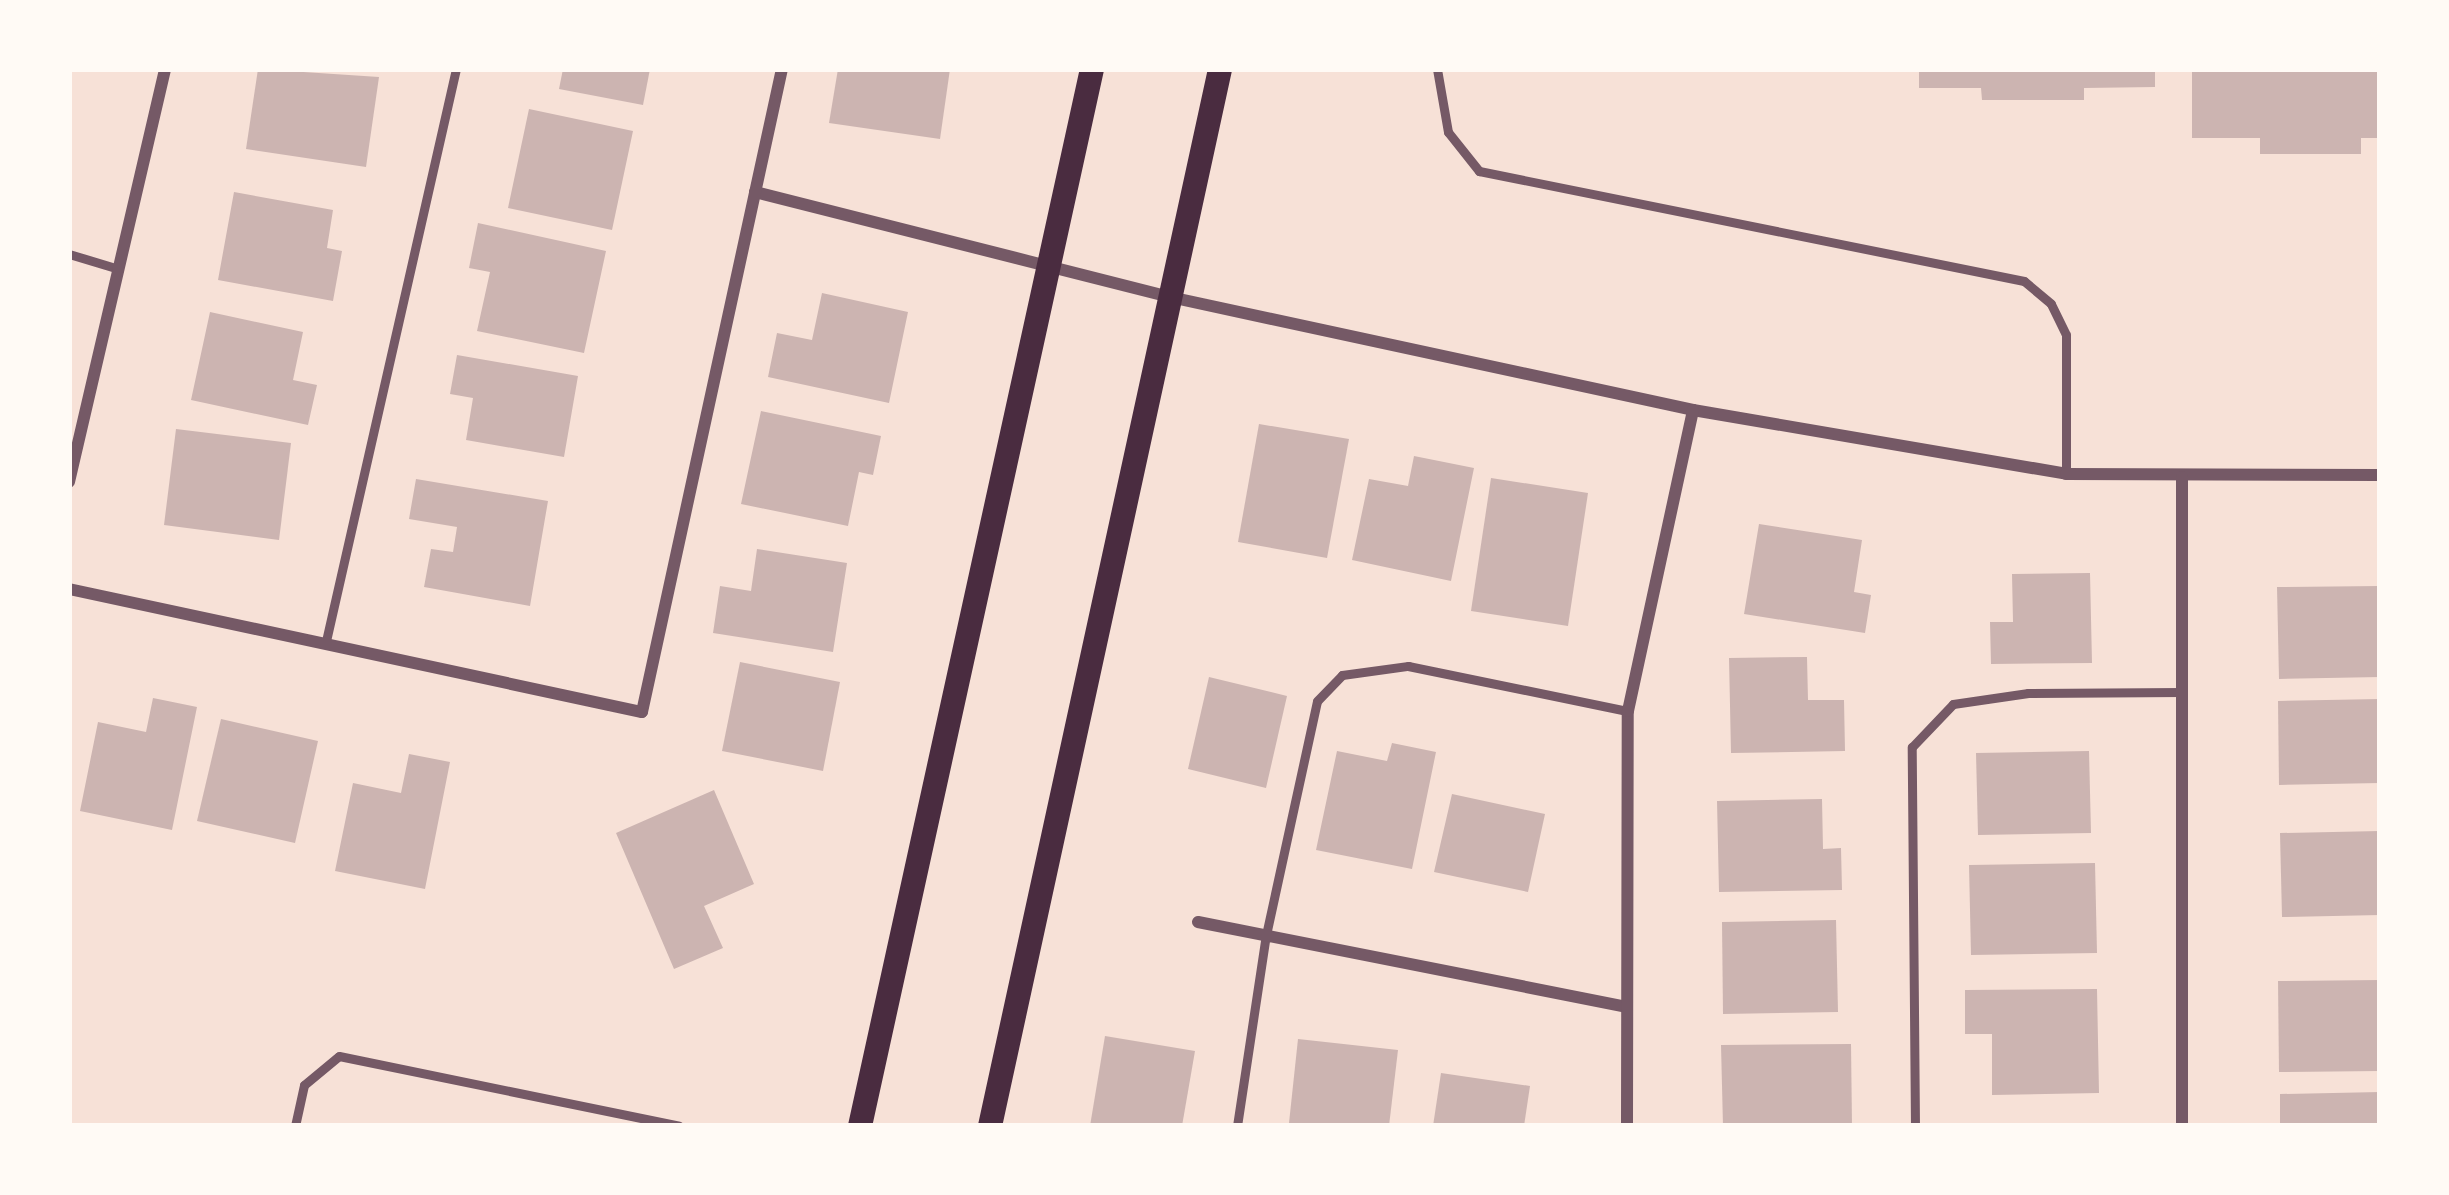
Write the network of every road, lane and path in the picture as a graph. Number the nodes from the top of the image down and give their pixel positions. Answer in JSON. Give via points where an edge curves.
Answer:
{"nodes":[{"id":1,"x":166,"y":69,"type":"edge"},
{"id":2,"x":456,"y":69,"type":"edge"},
{"id":3,"x":782,"y":69,"type":"edge"},
{"id":4,"x":1092,"y":69,"type":"edge"},
{"id":5,"x":1220,"y":69,"type":"edge"},
{"id":6,"x":1437,"y":69,"type":"edge"},
{"id":7,"x":755,"y":192,"type":"junction"},
{"id":8,"x":69,"y":254,"type":"edge"},
{"id":9,"x":1048,"y":266,"type":"junction"},
{"id":10,"x":119,"y":269,"type":"junction"},
{"id":11,"x":1170,"y":297,"type":"junction"},
{"id":12,"x":1693,"y":410,"type":"junction"},
{"id":13,"x":2066,"y":474,"type":"junction"},
{"id":14,"x":2380,"y":475,"type":"edge"},
{"id":15,"x":2182,"y":477,"type":"junction"},
{"id":16,"x":69,"y":482,"type":"edge"},
{"id":17,"x":69,"y":589,"type":"edge"},
{"id":18,"x":326,"y":641,"type":"junction"},
{"id":19,"x":2182,"y":692,"type":"junction"},
{"id":20,"x":1628,"y":711,"type":"junction"},
{"id":21,"x":1198,"y":922,"type":"dead end"},
{"id":22,"x":1266,"y":935,"type":"junction"},
{"id":23,"x":1624,"y":1006,"type":"junction"},
{"id":24,"x":295,"y":1126,"type":"edge"},
{"id":25,"x":679,"y":1126,"type":"edge"},
{"id":26,"x":860,"y":1126,"type":"edge"},
{"id":27,"x":990,"y":1126,"type":"edge"},
{"id":28,"x":1237,"y":1126,"type":"edge"},
{"id":29,"x":1627,"y":1126,"type":"edge"},
{"id":30,"x":1915,"y":1126,"type":"edge"},
{"id":31,"x":2182,"y":1126,"type":"edge"}],
"edges":[{"from":1,"to":10,"type":"street"},
{"from":2,"to":18,"type":"lane"},
{"from":3,"to":7,"type":"street"},
{"from":4,"to":9,"type":"main road"},
{"from":5,"to":11,"type":"main road"},
{"from":6,"to":13,"type":"lane","via":[[1448,132],[1479,171],[2024,281],[2051,304],[2066,335]]},
{"from":7,"to":9,"type":"street"},
{"from":7,"to":18,"type":"street","via":[[642,712]]},
{"from":8,"to":10,"type":"lane"},
{"from":9,"to":11,"type":"street"},
{"from":9,"to":26,"type":"main road"},
{"from":10,"to":16,"type":"street"},
{"from":11,"to":12,"type":"street"},
{"from":11,"to":27,"type":"main road"},
{"from":12,"to":13,"type":"street"},
{"from":12,"to":20,"type":"street"},
{"from":13,"to":15,"type":"street"},
{"from":14,"to":15,"type":"street"},
{"from":15,"to":19,"type":"street"},
{"from":17,"to":18,"type":"street"},
{"from":19,"to":30,"type":"lane","via":[[2028,693],[1953,704],[1912,747]]},
{"from":19,"to":31,"type":"street"},
{"from":20,"to":22,"type":"lane","via":[[1408,666],[1342,675],[1307,720]]},
{"from":20,"to":23,"type":"street"},
{"from":21,"to":22,"type":"street"},
{"from":22,"to":23,"type":"street"},
{"from":22,"to":28,"type":"lane"},
{"from":23,"to":29,"type":"street"},
{"from":24,"to":25,"type":"lane","via":[[304,1085],[339,1055]]}]}
